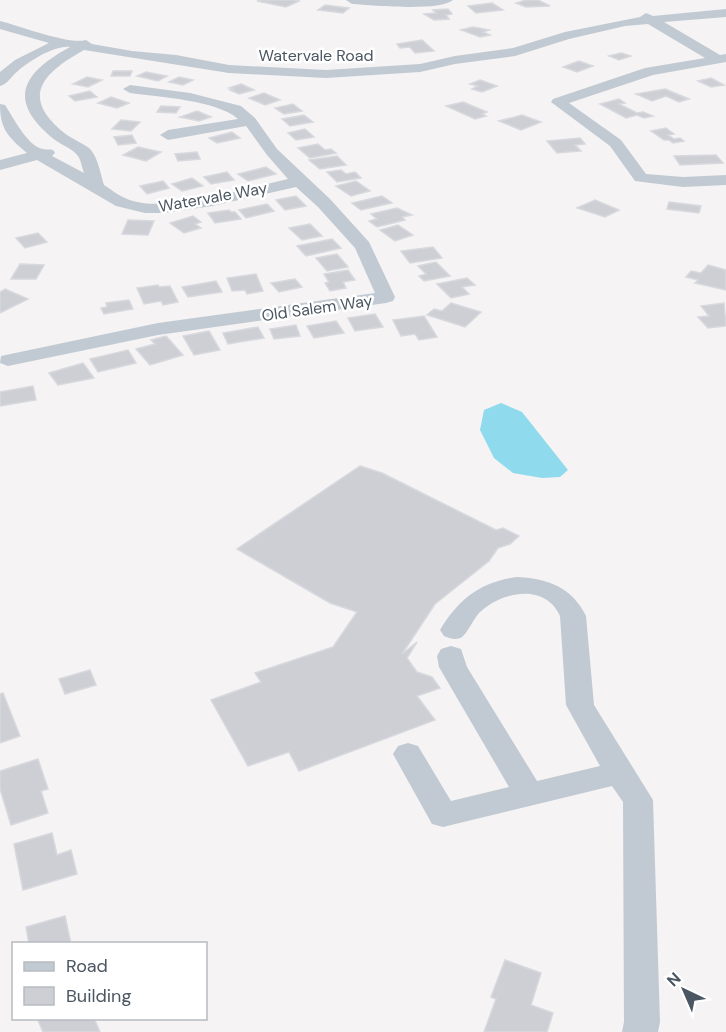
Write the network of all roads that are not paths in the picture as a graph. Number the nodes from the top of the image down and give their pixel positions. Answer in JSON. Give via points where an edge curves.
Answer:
{"nodes":[{"id":1,"x":352,"y":0,"type":"edge"},
{"id":2,"x":447,"y":0,"type":"edge"},
{"id":3,"x":726,"y":2,"type":"edge"},
{"id":4,"x":636,"y":11,"type":"junction"},
{"id":5,"x":726,"y":13,"type":"edge"},
{"id":6,"x":650,"y":20,"type":"junction"},
{"id":7,"x":0,"y":25,"type":"edge"},
{"id":8,"x":532,"y":33,"type":"dead end"},
{"id":9,"x":511,"y":38,"type":"dead end"},
{"id":10,"x":80,"y":39,"type":"junction"},
{"id":11,"x":61,"y":42,"type":"junction"},
{"id":12,"x":722,"y":58,"type":"edge"},
{"id":13,"x":176,"y":59,"type":"junction"},
{"id":14,"x":455,"y":60,"type":"junction"},
{"id":15,"x":229,"y":69,"type":"junction"},
{"id":16,"x":0,"y":82,"type":"edge"},
{"id":17,"x":130,"y":89,"type":"dead end"},
{"id":18,"x":190,"y":97,"type":"junction"},
{"id":19,"x":0,"y":108,"type":"edge"},
{"id":20,"x":250,"y":121,"type":"junction"},
{"id":21,"x":168,"y":135,"type":"dead end"},
{"id":22,"x":67,"y":142,"type":"junction"},
{"id":23,"x":33,"y":151,"type":"junction"},
{"id":24,"x":0,"y":153,"type":"edge"},
{"id":25,"x":0,"y":165,"type":"edge"},
{"id":26,"x":726,"y":180,"type":"edge"},
{"id":27,"x":300,"y":181,"type":"junction"},
{"id":28,"x":96,"y":185,"type":"junction"},
{"id":29,"x":8,"y":360,"type":"dead end"},
{"id":30,"x":408,"y":754,"type":"dead end"},
{"id":31,"x":619,"y":773,"type":"junction"},
{"id":32,"x":529,"y":794,"type":"junction"},
{"id":33,"x":640,"y":1032,"type":"edge"}],
"edges":[{"from":1,"to":2,"type":"street"},
{"from":3,"to":4,"type":"street"},
{"from":4,"to":6,"type":"street"},
{"from":4,"to":8,"type":"street"},
{"from":5,"to":6,"type":"street","name":"Watervale Road"},
{"from":6,"to":12,"type":"street"},
{"from":6,"to":14,"type":"street","name":"Watervale Road","via":[[602,27],[515,52]]},
{"from":7,"to":10,"type":"street","name":"Watervale Road","via":[[34,26]]},
{"from":7,"to":11,"type":"street","name":"Watervale Road"},
{"from":9,"to":14,"type":"street","name":"Watervale Road"},
{"from":10,"to":11,"type":"street"},
{"from":10,"to":13,"type":"street","name":"Watervale Road","via":[[132,55]]},
{"from":10,"to":13,"type":"street","name":"Watervale Road","via":[[101,37]]},
{"from":10,"to":22,"type":"street","via":[[31,85],[32,106]]},
{"from":11,"to":16,"type":"street","via":[[16,65]]},
{"from":12,"to":26,"type":"street","via":[[650,71],[558,102],[608,135],[641,178],[683,182]]},
{"from":13,"to":15,"type":"street","name":"Watervale Road"},
{"from":14,"to":15,"type":"street","name":"Watervale Road","via":[[420,68],[326,74]]},
{"from":15,"to":18,"type":"street"},
{"from":17,"to":18,"type":"street","name":"Old Salem Way"},
{"from":18,"to":20,"type":"street","name":"Old Salem Way","via":[[236,109]]},
{"from":19,"to":23,"type":"street","name":"Watervale Way"},
{"from":20,"to":21,"type":"street"},
{"from":20,"to":27,"type":"street","name":"Old Salem Way"},
{"from":22,"to":23,"type":"street"},
{"from":22,"to":28,"type":"street","via":[[85,153]]},
{"from":23,"to":24,"type":"street"},
{"from":23,"to":25,"type":"street"},
{"from":23,"to":28,"type":"street","name":"Watervale Way"},
{"from":27,"to":28,"type":"street","name":"Watervale Way","via":[[181,206],[152,208],[130,205]]},
{"from":27,"to":29,"type":"street","name":"Old Salem Way","via":[[363,246],[386,297],[158,329]]},
{"from":30,"to":32,"type":"street","via":[[443,814]]},
{"from":31,"to":32,"type":"street"},
{"from":31,"to":32,"type":"street","via":[[580,705],[573,616],[567,603],[550,592],[511,584],[488,594],[462,613],[452,643],[453,667]]},
{"from":31,"to":33,"type":"street","via":[[638,801]]}]}
